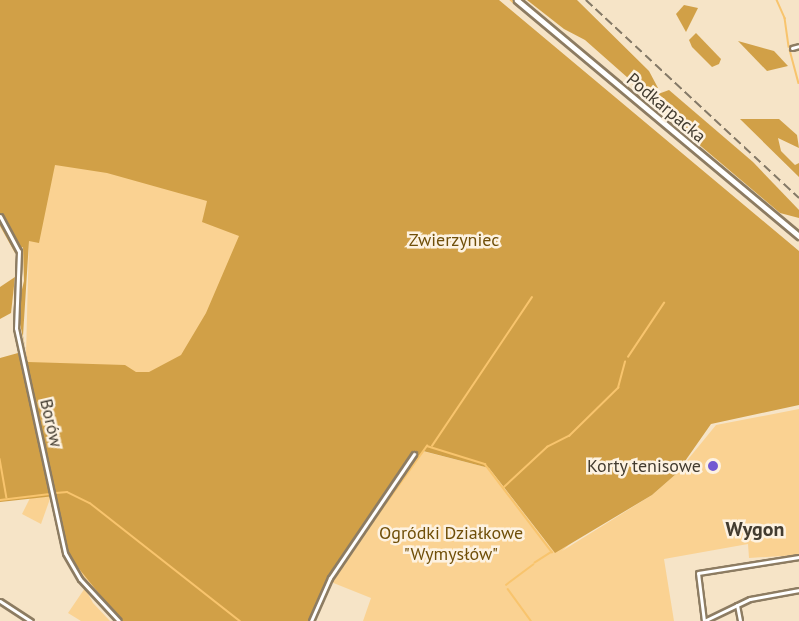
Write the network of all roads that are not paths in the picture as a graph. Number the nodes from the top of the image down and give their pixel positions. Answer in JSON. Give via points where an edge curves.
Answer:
{"nodes":[{"id":1,"x":517,"y":0,"type":"edge"},
{"id":2,"x":799,"y":46,"type":"edge"},
{"id":3,"x":792,"y":48,"type":"dead end"},
{"id":4,"x":0,"y":216,"type":"edge"},
{"id":5,"x":799,"y":236,"type":"edge"},
{"id":6,"x":414,"y":454,"type":"dead end"},
{"id":7,"x":799,"y":557,"type":"edge"},
{"id":8,"x":799,"y":590,"type":"edge"},
{"id":9,"x":0,"y":601,"type":"edge"},
{"id":10,"x":737,"y":605,"type":"junction"},
{"id":11,"x":31,"y":621,"type":"edge"},
{"id":12,"x":120,"y":621,"type":"edge"},
{"id":13,"x":311,"y":621,"type":"edge"},
{"id":14,"x":704,"y":621,"type":"edge"},
{"id":15,"x":740,"y":621,"type":"edge"}],
"edges":[{"from":1,"to":5,"type":"main road","name":"Podkarpacka"},
{"from":2,"to":3,"type":"street"},
{"from":4,"to":12,"type":"street","name":"Borów","via":[[19,251],[16,328],[65,553],[80,579]]},
{"from":6,"to":13,"type":"street","via":[[326,585]]},
{"from":7,"to":14,"type":"street","via":[[698,573]]},
{"from":8,"to":10,"type":"street","via":[[755,597]]},
{"from":9,"to":11,"type":"street"},
{"from":10,"to":14,"type":"street"},
{"from":10,"to":15,"type":"street"}]}
